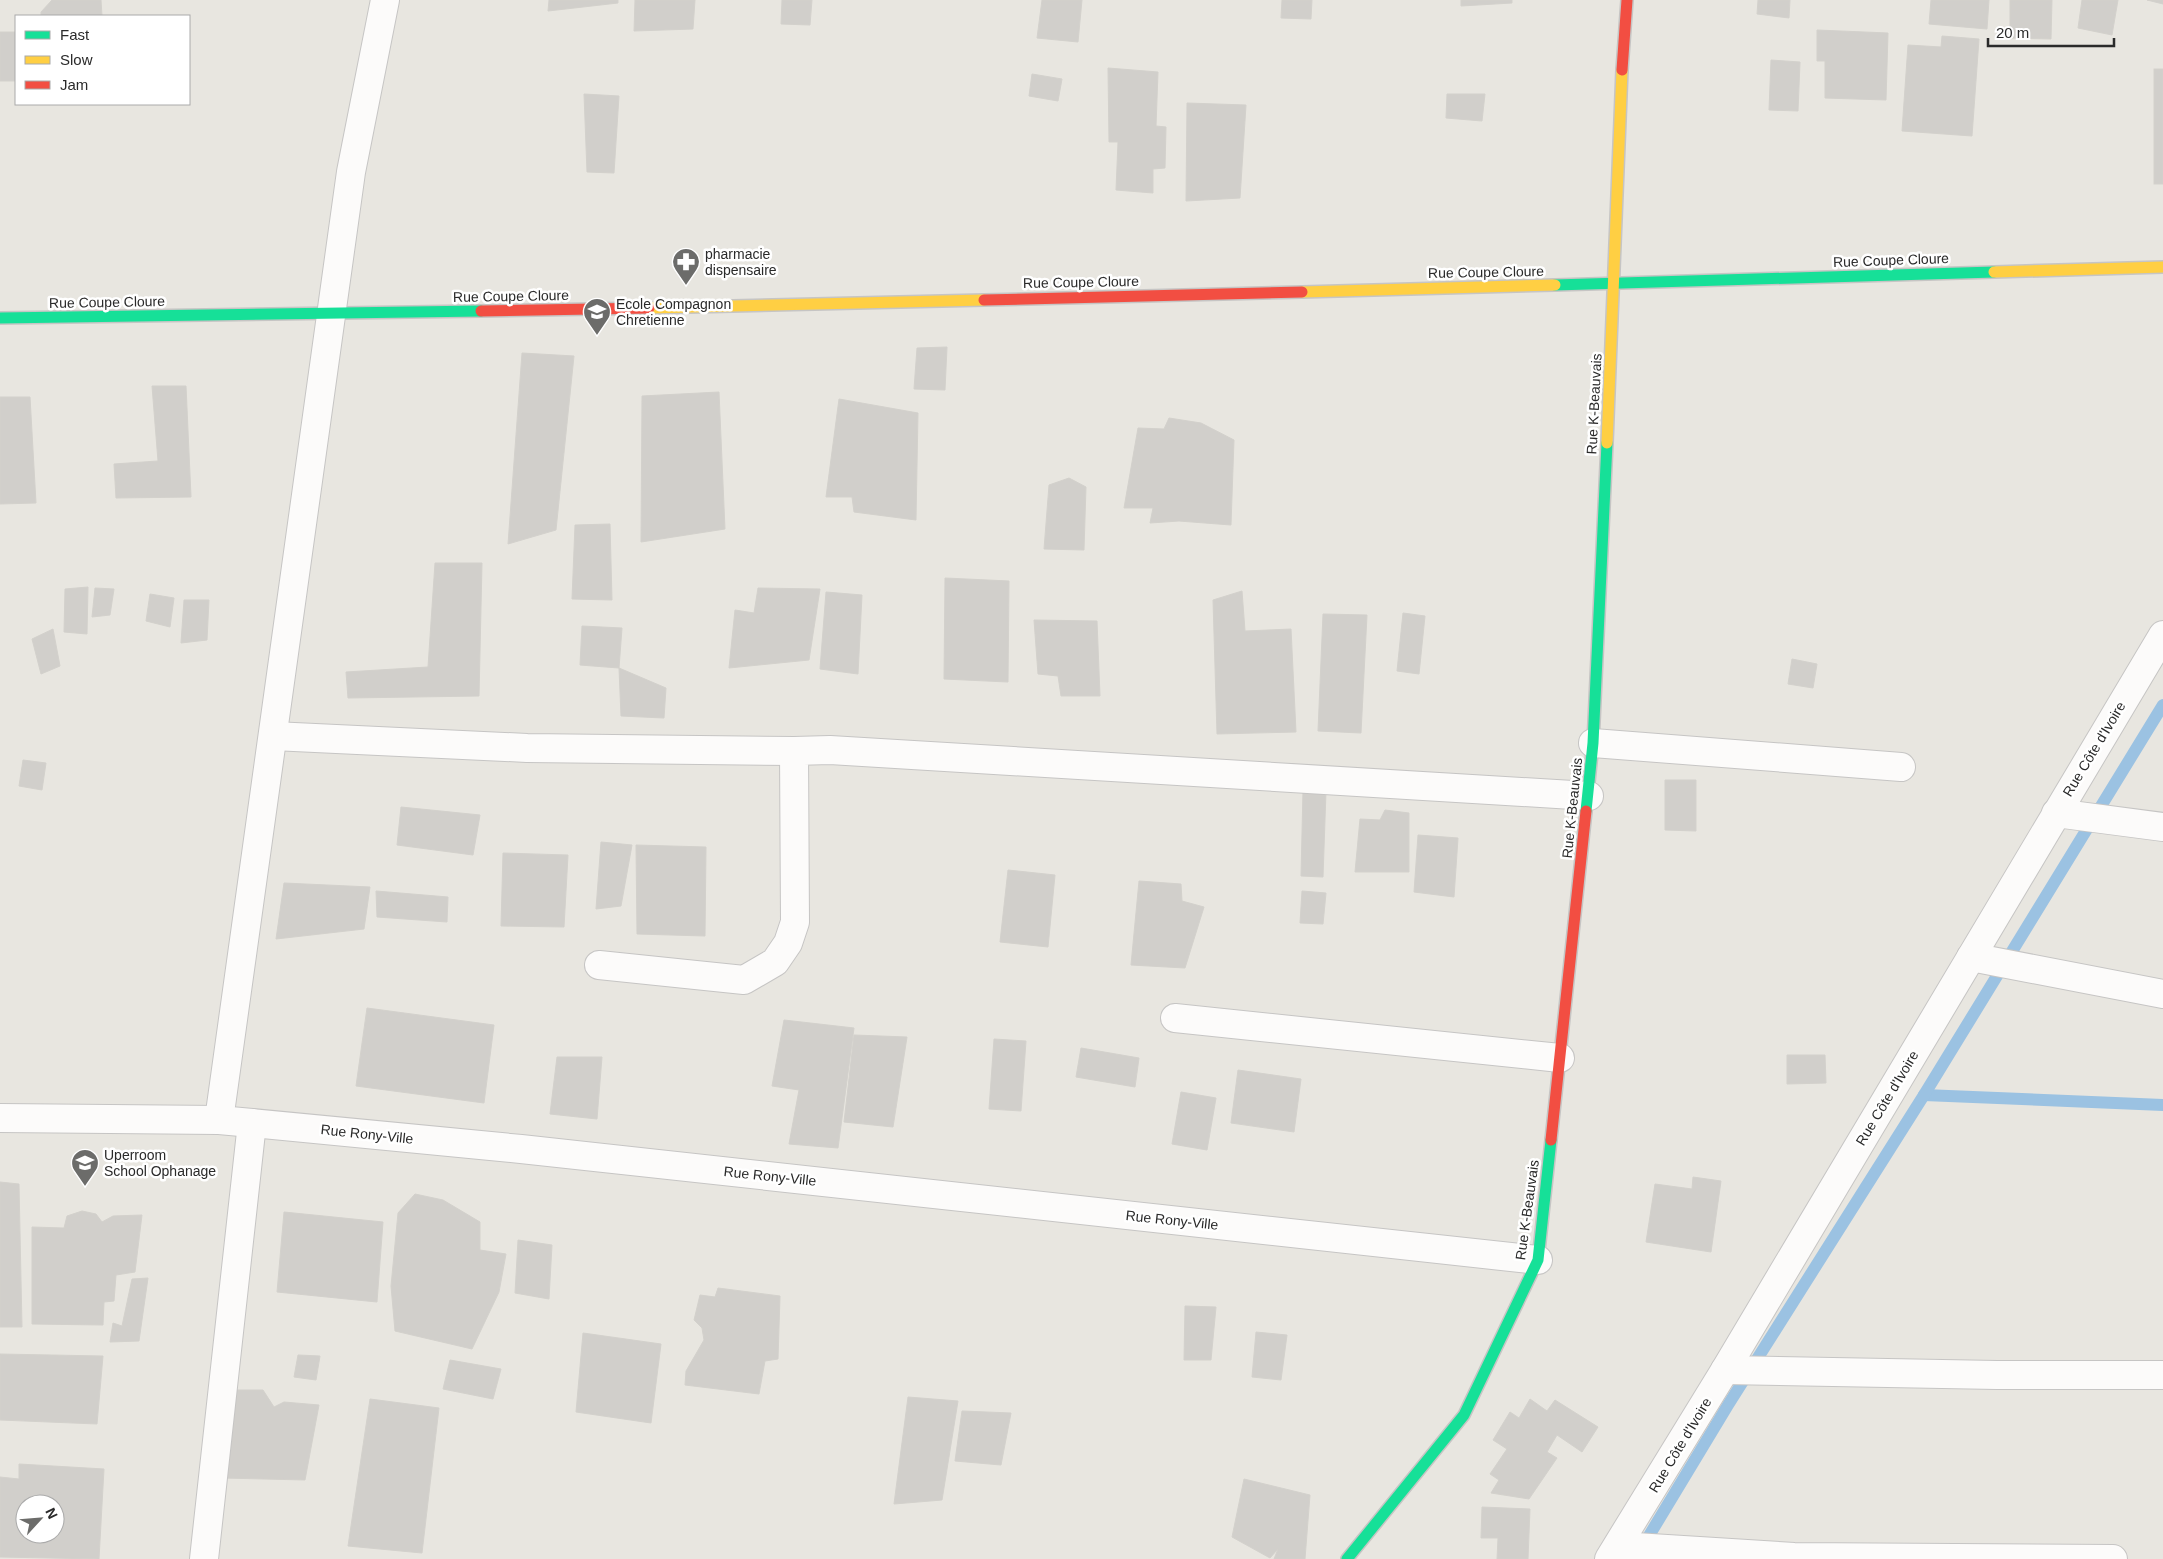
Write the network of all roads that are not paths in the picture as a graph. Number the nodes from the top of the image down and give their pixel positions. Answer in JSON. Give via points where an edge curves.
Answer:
{"nodes":[{"id":1,"x":385,"y":0,"type":"edge"},
{"id":2,"x":1627,"y":0,"type":"edge"},
{"id":3,"x":2163,"y":267,"type":"edge"},
{"id":4,"x":1615,"y":284,"type":"junction"},
{"id":5,"x":332,"y":315,"type":"junction"},
{"id":6,"x":0,"y":318,"type":"edge"},
{"id":7,"x":2163,"y":635,"type":"edge"},
{"id":8,"x":273,"y":736,"type":"junction"},
{"id":9,"x":1593,"y":743,"type":"junction"},
{"id":10,"x":794,"y":751,"type":"junction"},
{"id":11,"x":1901,"y":767,"type":"dead end"},
{"id":12,"x":1589,"y":796,"type":"junction"},
{"id":13,"x":2056,"y":813,"type":"junction"},
{"id":14,"x":2163,"y":827,"type":"edge"},
{"id":15,"x":1971,"y":957,"type":"junction"},
{"id":16,"x":599,"y":965,"type":"dead end"},
{"id":17,"x":2163,"y":994,"type":"edge"},
{"id":18,"x":1175,"y":1018,"type":"dead end"},
{"id":19,"x":1560,"y":1058,"type":"junction"},
{"id":20,"x":0,"y":1118,"type":"edge"},
{"id":21,"x":219,"y":1120,"type":"junction"},
{"id":22,"x":252,"y":1123,"type":"junction"},
{"id":23,"x":1538,"y":1260,"type":"junction"},
{"id":24,"x":1725,"y":1370,"type":"junction"},
{"id":25,"x":2163,"y":1375,"type":"edge"},
{"id":26,"x":1614,"y":1553,"type":"edge"},
{"id":27,"x":204,"y":1559,"type":"edge"},
{"id":28,"x":1347,"y":1559,"type":"edge"},
{"id":29,"x":2113,"y":1559,"type":"edge"}],
"edges":[{"from":1,"to":5,"type":"street","via":[[351,172]]},
{"from":2,"to":4,"type":"street","name":"Rue K-Beauvais"},
{"from":3,"to":4,"type":"street","name":"Rue Coupe Cloure"},
{"from":4,"to":5,"type":"street","name":"Rue Coupe Cloure"},
{"from":4,"to":9,"type":"street","name":"Rue K-Beauvais"},
{"from":5,"to":6,"type":"street","name":"Rue Coupe Cloure"},
{"from":5,"to":8,"type":"street"},
{"from":7,"to":13,"type":"street","name":"Rue Côte d'Ivoire"},
{"from":8,"to":10,"type":"street","via":[[527,748]]},
{"from":8,"to":21,"type":"street"},
{"from":9,"to":11,"type":"street"},
{"from":9,"to":12,"type":"street","name":"Rue K-Beauvais"},
{"from":10,"to":12,"type":"street","via":[[830,750]]},
{"from":10,"to":16,"type":"street","via":[[795,922],[788,943],[775,962],[744,980]]},
{"from":12,"to":19,"type":"street","name":"Rue K-Beauvais"},
{"from":13,"to":14,"type":"street"},
{"from":13,"to":15,"type":"street","name":"Rue Côte d'Ivoire"},
{"from":15,"to":17,"type":"street"},
{"from":15,"to":24,"type":"street","name":"Rue Côte d'Ivoire"},
{"from":18,"to":19,"type":"street"},
{"from":19,"to":23,"type":"street","name":"Rue K-Beauvais"},
{"from":20,"to":21,"type":"street","name":"Rue Rony-Ville"},
{"from":21,"to":22,"type":"street","name":"Rue Rony-Ville"},
{"from":22,"to":23,"type":"street","name":"Rue Rony-Ville","via":[[521,1149]]},
{"from":22,"to":27,"type":"street"},
{"from":23,"to":28,"type":"street","name":"Rue K-Beauvais","via":[[1464,1415]]},
{"from":24,"to":25,"type":"street","via":[[1998,1376]]},
{"from":24,"to":26,"type":"street","name":"Rue Côte d'Ivoire"},
{"from":26,"to":29,"type":"street"}]}
